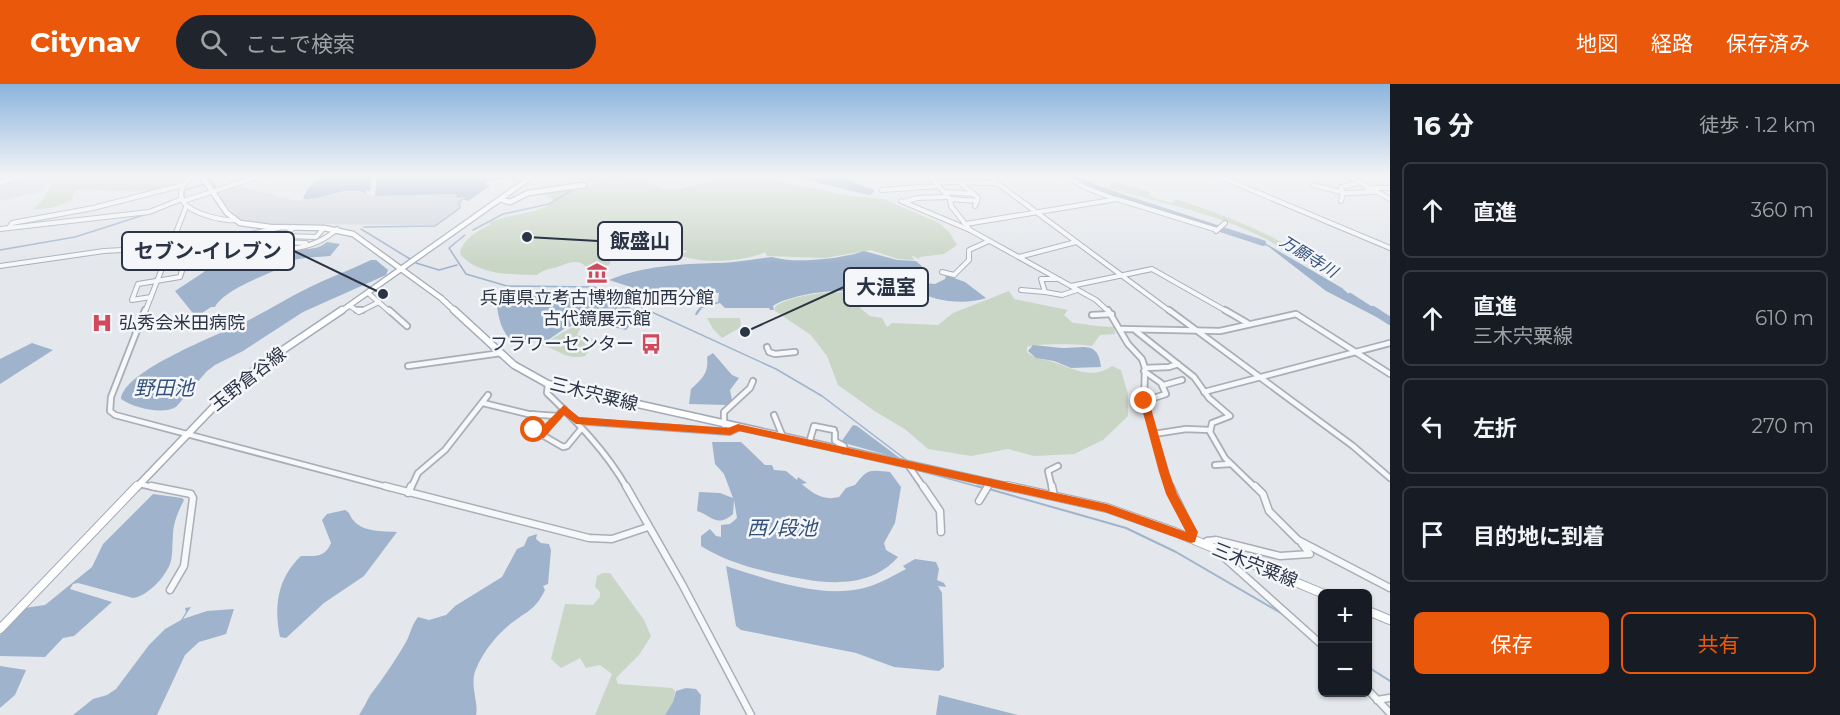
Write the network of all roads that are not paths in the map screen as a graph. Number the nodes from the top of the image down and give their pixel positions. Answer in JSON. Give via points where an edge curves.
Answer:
{"nodes":[{"id":1,"x":107,"y":204,"type":"edge"},
{"id":2,"x":170,"y":204,"type":"edge"},
{"id":3,"x":222,"y":204,"type":"edge"},
{"id":4,"x":494,"y":204,"type":"edge"},
{"id":5,"x":911,"y":204,"type":"edge"},
{"id":6,"x":951,"y":204,"type":"edge"},
{"id":7,"x":1026,"y":204,"type":"edge"},
{"id":8,"x":1090,"y":204,"type":"edge"},
{"id":9,"x":1132,"y":204,"type":"edge"},
{"id":10,"x":1285,"y":204,"type":"edge"},
{"id":11,"x":186,"y":207,"type":"joint"},
{"id":12,"x":1038,"y":213,"type":"junction"},
{"id":13,"x":236,"y":220,"type":"junction"},
{"id":14,"x":1226,"y":223,"type":"dead end"},
{"id":15,"x":966,"y":224,"type":"junction"},
{"id":16,"x":284,"y":226,"type":"junction"},
{"id":17,"x":294,"y":227,"type":"junction"},
{"id":18,"x":9,"y":228,"type":"junction"},
{"id":19,"x":324,"y":228,"type":"junction"},
{"id":20,"x":0,"y":229,"type":"edge"},
{"id":21,"x":337,"y":229,"type":"junction"},
{"id":22,"x":970,"y":230,"type":"junction"},
{"id":23,"x":278,"y":234,"type":"dead end"},
{"id":24,"x":285,"y":235,"type":"junction"},
{"id":25,"x":989,"y":241,"type":"junction"},
{"id":26,"x":279,"y":242,"type":"junction"},
{"id":27,"x":1076,"y":242,"type":"junction"},
{"id":28,"x":312,"y":244,"type":"junction"},
{"id":29,"x":190,"y":246,"type":"junction"},
{"id":30,"x":170,"y":248,"type":"junction"},
{"id":31,"x":1390,"y":248,"type":"edge"},
{"id":32,"x":271,"y":249,"type":"junction"},
{"id":33,"x":244,"y":255,"type":"junction"},
{"id":34,"x":254,"y":256,"type":"junction"},
{"id":35,"x":263,"y":256,"type":"junction"},
{"id":36,"x":1019,"y":257,"type":"junction"},
{"id":37,"x":239,"y":261,"type":"dead end"},
{"id":38,"x":248,"y":262,"type":"dead end"},
{"id":39,"x":258,"y":262,"type":"dead end"},
{"id":40,"x":0,"y":266,"type":"edge"},
{"id":41,"x":402,"y":270,"type":"junction"},
{"id":42,"x":942,"y":272,"type":"dead end"},
{"id":43,"x":1122,"y":275,"type":"junction"},
{"id":44,"x":1059,"y":279,"type":"junction"},
{"id":45,"x":157,"y":281,"type":"junction"},
{"id":46,"x":1071,"y":286,"type":"junction"},
{"id":47,"x":1021,"y":290,"type":"dead end"},
{"id":48,"x":1078,"y":290,"type":"junction"},
{"id":49,"x":1045,"y":292,"type":"junction"},
{"id":50,"x":368,"y":293,"type":"junction"},
{"id":51,"x":151,"y":297,"type":"junction"},
{"id":52,"x":379,"y":302,"type":"junction"},
{"id":53,"x":350,"y":306,"type":"junction"},
{"id":54,"x":1112,"y":314,"type":"junction"},
{"id":55,"x":1092,"y":315,"type":"dead end"},
{"id":56,"x":1249,"y":324,"type":"junction"},
{"id":57,"x":407,"y":326,"type":"dead end"},
{"id":58,"x":1121,"y":329,"type":"junction"},
{"id":59,"x":1136,"y":331,"type":"junction"},
{"id":60,"x":1196,"y":331,"type":"junction"},
{"id":61,"x":1390,"y":343,"type":"edge"},
{"id":62,"x":767,"y":347,"type":"dead end"},
{"id":63,"x":795,"y":352,"type":"dead end"},
{"id":64,"x":1356,"y":352,"type":"junction"},
{"id":65,"x":501,"y":353,"type":"junction"},
{"id":66,"x":1178,"y":364,"type":"junction"},
{"id":67,"x":408,"y":366,"type":"dead end"},
{"id":68,"x":1145,"y":369,"type":"junction"},
{"id":69,"x":1390,"y":374,"type":"edge"},
{"id":70,"x":1259,"y":376,"type":"junction"},
{"id":71,"x":1182,"y":380,"type":"dead end"},
{"id":72,"x":753,"y":381,"type":"dead end"},
{"id":73,"x":548,"y":384,"type":"junction"},
{"id":74,"x":1164,"y":385,"type":"junction"},
{"id":75,"x":1204,"y":392,"type":"junction"},
{"id":76,"x":488,"y":395,"type":"dead end"},
{"id":77,"x":1144,"y":401,"type":"junction"},
{"id":78,"x":483,"y":403,"type":"junction"},
{"id":79,"x":564,"y":409,"type":"junction"},
{"id":80,"x":533,"y":414,"type":"junction"},
{"id":81,"x":774,"y":415,"type":"dead end"},
{"id":82,"x":558,"y":416,"type":"junction"},
{"id":83,"x":576,"y":421,"type":"junction"},
{"id":84,"x":724,"y":425,"type":"junction"},
{"id":85,"x":738,"y":428,"type":"junction"},
{"id":86,"x":581,"y":429,"type":"junction"},
{"id":87,"x":1210,"y":430,"type":"junction"},
{"id":88,"x":184,"y":434,"type":"junction"},
{"id":89,"x":1154,"y":434,"type":"junction"},
{"id":90,"x":541,"y":435,"type":"junction"},
{"id":91,"x":783,"y":438,"type":"junction"},
{"id":92,"x":809,"y":443,"type":"junction"},
{"id":93,"x":844,"y":451,"type":"junction"},
{"id":94,"x":1230,"y":464,"type":"junction"},
{"id":95,"x":909,"y":465,"type":"junction"},
{"id":96,"x":1215,"y":465,"type":"dead end"},
{"id":97,"x":1058,"y":466,"type":"dead end"},
{"id":98,"x":1390,"y":478,"type":"edge"},
{"id":99,"x":990,"y":482,"type":"junction"},
{"id":100,"x":137,"y":484,"type":"junction"},
{"id":101,"x":408,"y":493,"type":"junction"},
{"id":102,"x":1054,"y":496,"type":"junction"},
{"id":103,"x":979,"y":501,"type":"dead end"},
{"id":104,"x":648,"y":527,"type":"junction"},
{"id":105,"x":941,"y":532,"type":"dead end"},
{"id":106,"x":1191,"y":538,"type":"junction"},
{"id":107,"x":1301,"y":542,"type":"junction"},
{"id":108,"x":1204,"y":544,"type":"junction"},
{"id":109,"x":1218,"y":550,"type":"junction"},
{"id":110,"x":1390,"y":588,"type":"edge"},
{"id":111,"x":170,"y":590,"type":"dead end"},
{"id":112,"x":1318,"y":592,"type":"edge"},
{"id":113,"x":1372,"y":613,"type":"edge"},
{"id":114,"x":1390,"y":620,"type":"edge"},
{"id":115,"x":0,"y":629,"type":"edge"},
{"id":116,"x":1321,"y":643,"type":"edge"},
{"id":117,"x":1372,"y":694,"type":"edge"},
{"id":118,"x":1389,"y":696,"type":"edge"},
{"id":119,"x":1377,"y":700,"type":"junction"},
{"id":120,"x":1390,"y":713,"type":"edge"},
{"id":121,"x":751,"y":715,"type":"edge"}],
"edges":[{"from":1,"to":18,"type":"street","via":[[12,223]]},
{"from":2,"to":18,"type":"street","via":[[149,212]]},
{"from":3,"to":13,"type":"main road"},
{"from":4,"to":41,"type":"main road","name":"玉野倉谷線"},
{"from":5,"to":22,"type":"street"},
{"from":6,"to":15,"type":"street"},
{"from":7,"to":12,"type":"street"},
{"from":8,"to":12,"type":"street"},
{"from":9,"to":14,"type":"street","via":[[1217,230]]},
{"from":10,"to":31,"type":"street"},
{"from":11,"to":13,"type":"street","via":[[220,220]]},
{"from":11,"to":30,"type":"street"},
{"from":12,"to":15,"type":"street"},
{"from":12,"to":27,"type":"street"},
{"from":13,"to":16,"type":"main road","name":"三木宍粟線"},
{"from":15,"to":22,"type":"street"},
{"from":16,"to":17,"type":"main road","name":"三木宍粟線"},
{"from":16,"to":29,"type":"street"},
{"from":17,"to":19,"type":"main road","name":"三木宍粟線"},
{"from":17,"to":24,"type":"street"},
{"from":18,"to":20,"type":"street"},
{"from":19,"to":21,"type":"main road","name":"三木宍粟線"},
{"from":19,"to":24,"type":"street","via":[[316,237]]},
{"from":21,"to":28,"type":"street"},
{"from":21,"to":41,"type":"main road","name":"三木宍粟線","via":[[352,234]]},
{"from":22,"to":25,"type":"street"},
{"from":23,"to":24,"type":"street"},
{"from":24,"to":26,"type":"street"},
{"from":25,"to":36,"type":"street"},
{"from":25,"to":42,"type":"street","via":[[969,250],[969,260],[954,275]]},
{"from":26,"to":28,"type":"street"},
{"from":26,"to":32,"type":"street"},
{"from":27,"to":36,"type":"street"},
{"from":27,"to":43,"type":"street"},
{"from":28,"to":32,"type":"street","via":[[288,250]]},
{"from":29,"to":30,"type":"street"},
{"from":29,"to":45,"type":"street","via":[[180,278]]},
{"from":30,"to":40,"type":"street","via":[[104,251]]},
{"from":30,"to":45,"type":"street"},
{"from":32,"to":33,"type":"street","via":[[240,248],[234,254]]},
{"from":32,"to":35,"type":"street"},
{"from":33,"to":34,"type":"street"},
{"from":33,"to":37,"type":"street"},
{"from":34,"to":35,"type":"street"},
{"from":34,"to":38,"type":"street"},
{"from":35,"to":39,"type":"street"},
{"from":36,"to":44,"type":"street"},
{"from":41,"to":50,"type":"main road","name":"玉野倉谷線"},
{"from":41,"to":65,"type":"main road","name":"三木宍粟線","via":[[441,298]]},
{"from":43,"to":46,"type":"street"},
{"from":43,"to":56,"type":"street","via":[[1152,269]]},
{"from":43,"to":60,"type":"street"},
{"from":44,"to":46,"type":"street"},
{"from":44,"to":49,"type":"street","via":[[1041,279]]},
{"from":45,"to":51,"type":"street"},
{"from":45,"to":51,"type":"street","via":[[138,284],[132,300]]},
{"from":46,"to":48,"type":"street"},
{"from":47,"to":49,"type":"street"},
{"from":48,"to":49,"type":"street","via":[[1062,295]]},
{"from":48,"to":54,"type":"street"},
{"from":50,"to":52,"type":"street"},
{"from":50,"to":53,"type":"main road","name":"玉野倉谷線"},
{"from":51,"to":88,"type":"street","via":[[111,398],[110,411]]},
{"from":52,"to":53,"type":"street","via":[[359,312]]},
{"from":52,"to":57,"type":"street"},
{"from":53,"to":88,"type":"main road","name":"玉野倉谷線","via":[[242,380]]},
{"from":54,"to":55,"type":"street"},
{"from":54,"to":58,"type":"street"},
{"from":56,"to":60,"type":"street","via":[[1220,331]]},
{"from":56,"to":64,"type":"street","via":[[1296,314]]},
{"from":58,"to":59,"type":"street"},
{"from":58,"to":68,"type":"street"},
{"from":59,"to":60,"type":"street"},
{"from":59,"to":66,"type":"street"},
{"from":60,"to":70,"type":"street"},
{"from":61,"to":64,"type":"street"},
{"from":62,"to":63,"type":"street","via":[[775,354]]},
{"from":64,"to":69,"type":"street"},
{"from":64,"to":70,"type":"street"},
{"from":65,"to":67,"type":"street"},
{"from":65,"to":73,"type":"main road","name":"三木宍粟線"},
{"from":66,"to":68,"type":"street"},
{"from":66,"to":75,"type":"street"},
{"from":68,"to":74,"type":"street"},
{"from":68,"to":77,"type":"street"},
{"from":70,"to":75,"type":"street"},
{"from":70,"to":98,"type":"street"},
{"from":71,"to":74,"type":"street"},
{"from":72,"to":84,"type":"street","via":[[724,412]]},
{"from":73,"to":79,"type":"street","via":[[547,393]]},
{"from":73,"to":84,"type":"main road","name":"三木宍粟線"},
{"from":74,"to":77,"type":"street","via":[[1166,394]]},
{"from":75,"to":87,"type":"street","via":[[1230,416],[1212,423]]},
{"from":76,"to":78,"type":"street"},
{"from":77,"to":89,"type":"street"},
{"from":78,"to":80,"type":"street"},
{"from":78,"to":101,"type":"street","via":[[445,450],[418,473]]},
{"from":79,"to":82,"type":"street"},
{"from":79,"to":83,"type":"street"},
{"from":80,"to":82,"type":"street"},
{"from":80,"to":90,"type":"street","via":[[534,430]]},
{"from":81,"to":91,"type":"street"},
{"from":82,"to":90,"type":"street"},
{"from":83,"to":85,"type":"street","via":[[730,432]]},
{"from":83,"to":86,"type":"street"},
{"from":84,"to":85,"type":"main road","name":"三木宍粟線"},
{"from":85,"to":91,"type":"main road","name":"三木宍粟線"},
{"from":86,"to":90,"type":"street","via":[[563,447]]},
{"from":86,"to":104,"type":"street","via":[[613,464]]},
{"from":87,"to":89,"type":"street"},
{"from":87,"to":94,"type":"street"},
{"from":88,"to":100,"type":"main road","name":"玉野倉谷線"},
{"from":88,"to":101,"type":"street"},
{"from":89,"to":106,"type":"street","via":[[1164,472],[1192,532]]},
{"from":91,"to":92,"type":"main road","name":"三木宍粟線"},
{"from":92,"to":93,"type":"main road","name":"三木宍粟線"},
{"from":92,"to":93,"type":"street","via":[[814,426],[834,431]]},
{"from":93,"to":95,"type":"main road","name":"三木宍粟線"},
{"from":94,"to":96,"type":"street"},
{"from":94,"to":107,"type":"street","via":[[1263,494],[1269,511]]},
{"from":95,"to":99,"type":"main road","name":"三木宍粟線"},
{"from":95,"to":105,"type":"street","via":[[940,512]]},
{"from":97,"to":102,"type":"street","via":[[1047,471]]},
{"from":99,"to":102,"type":"main road","name":"三木宍粟線"},
{"from":99,"to":103,"type":"street"},
{"from":100,"to":111,"type":"street","via":[[183,491],[193,498],[184,566]]},
{"from":100,"to":115,"type":"main road","name":"玉野倉谷線"},
{"from":101,"to":104,"type":"street","via":[[596,539],[612,539]]},
{"from":102,"to":106,"type":"main road","name":"三木宍粟線","via":[[1130,515]]},
{"from":104,"to":121,"type":"street"},
{"from":106,"to":108,"type":"main road","name":"三木宍粟線"},
{"from":107,"to":108,"type":"street","via":[[1310,554],[1280,556],[1216,540]]},
{"from":107,"to":110,"type":"street"},
{"from":108,"to":109,"type":"main road","name":"三木宍粟線"},
{"from":109,"to":112,"type":"main road","name":"三木宍粟線"},
{"from":109,"to":116,"type":"street"},
{"from":113,"to":114,"type":"main road"},
{"from":117,"to":119,"type":"street"},
{"from":118,"to":119,"type":"street"},
{"from":119,"to":120,"type":"street"}]}
